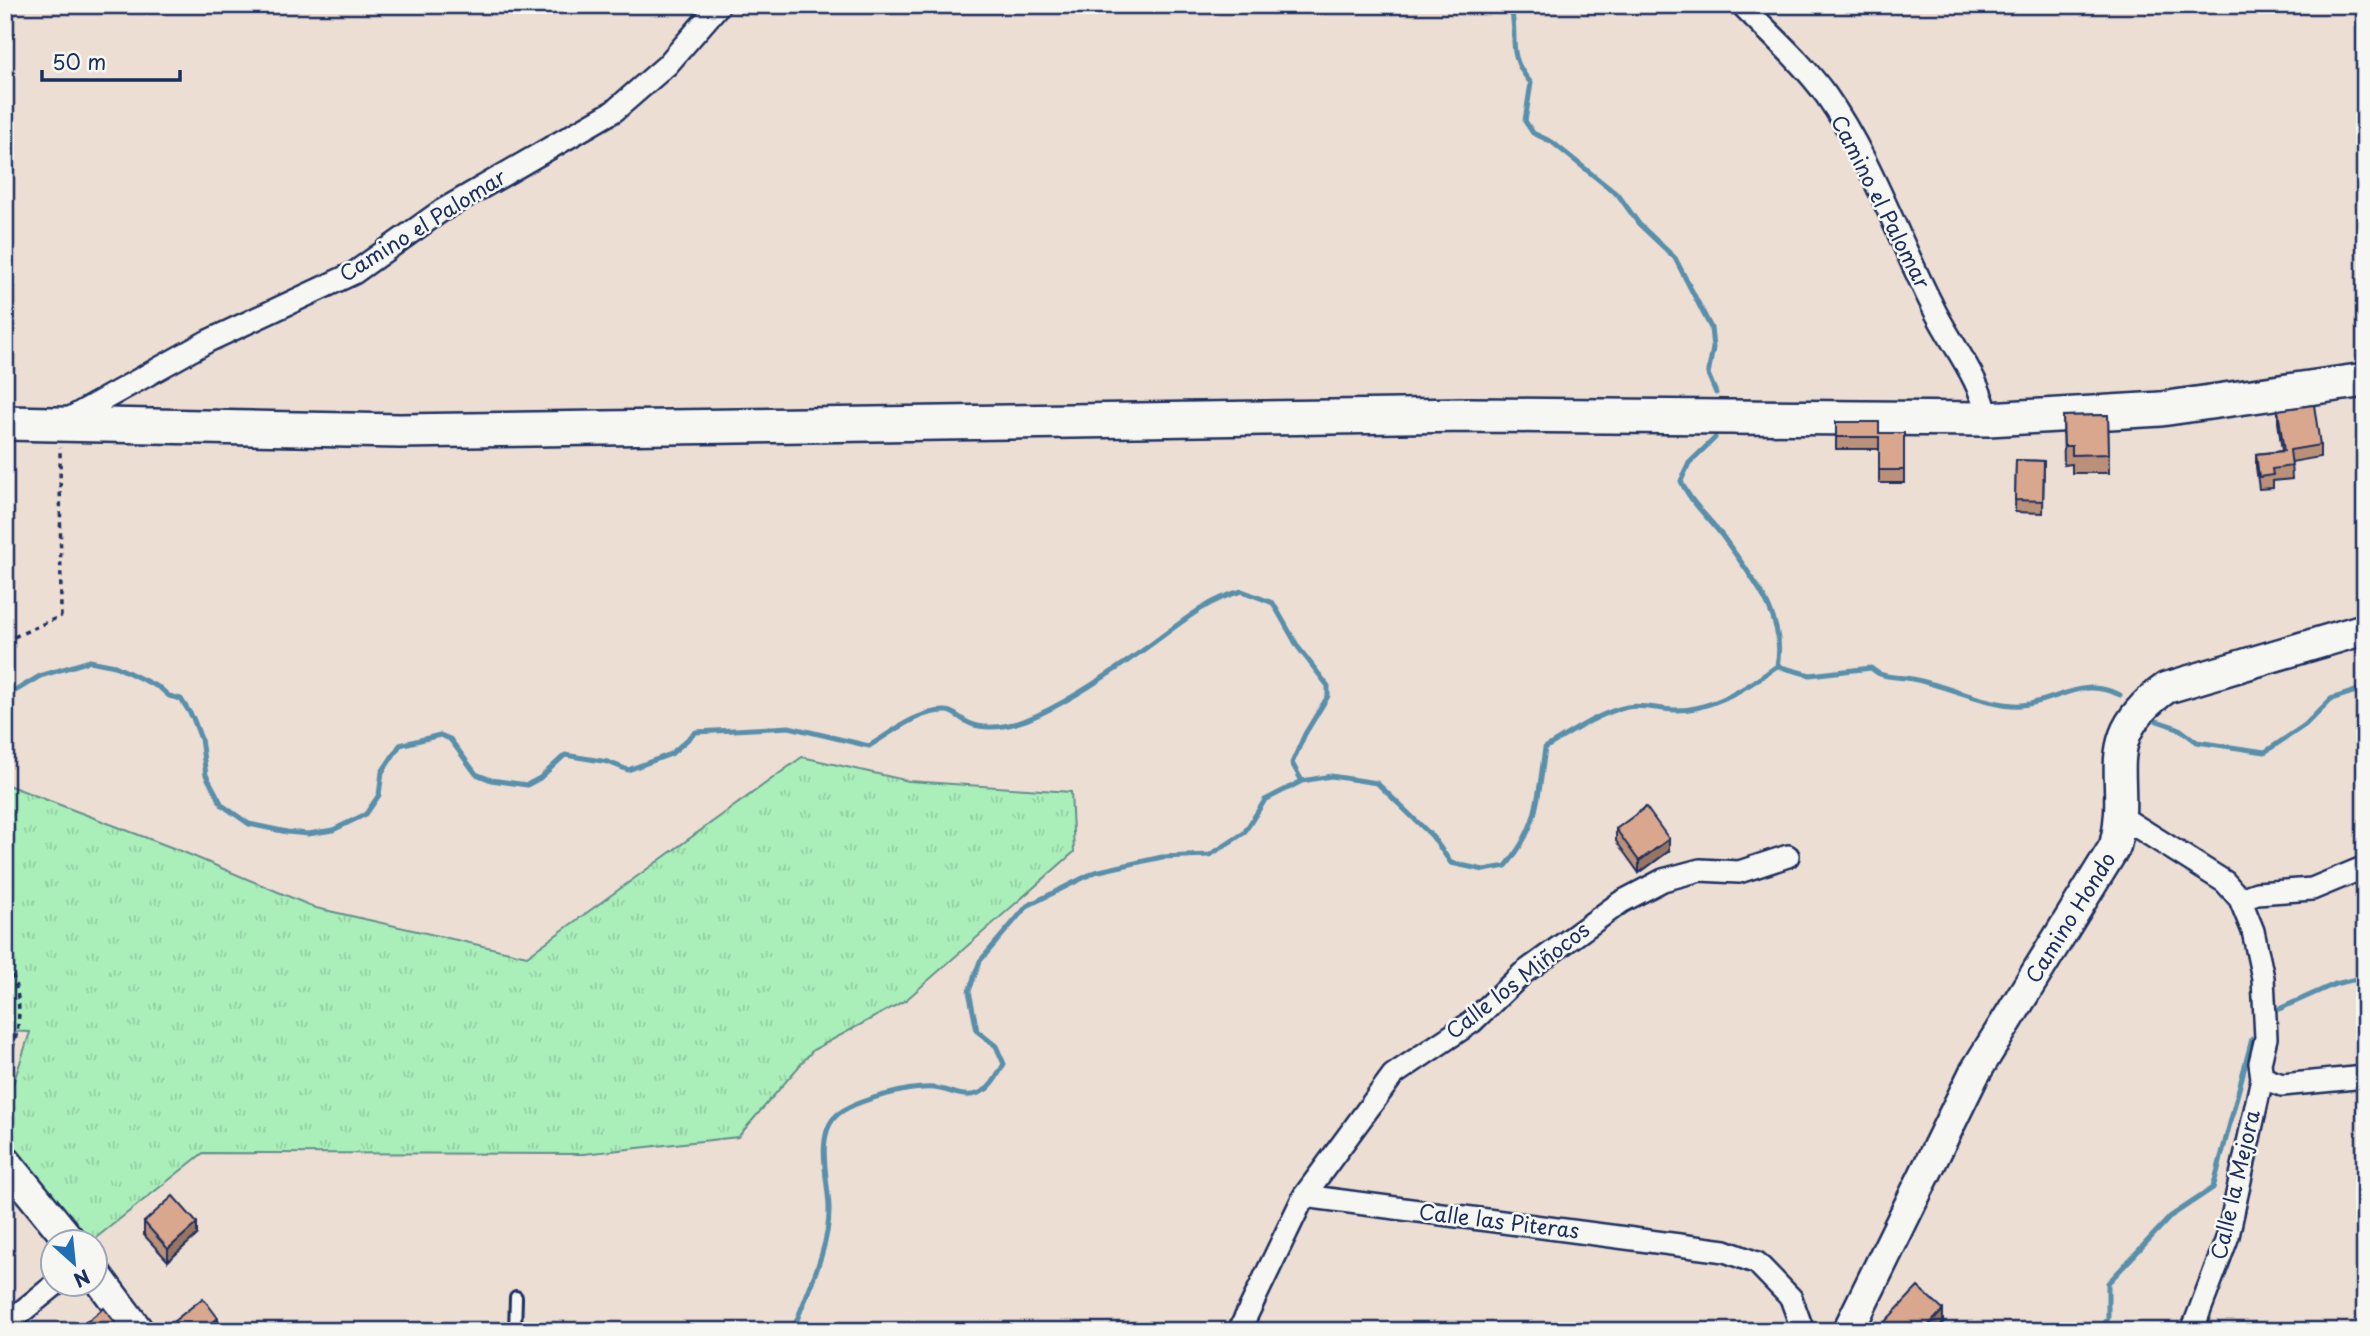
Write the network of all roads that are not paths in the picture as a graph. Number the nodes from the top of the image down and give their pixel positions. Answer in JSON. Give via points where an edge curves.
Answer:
{"nodes":[{"id":1,"x":719,"y":5,"type":"edge"},
{"id":2,"x":1742,"y":5,"type":"edge"},
{"id":3,"x":2365,"y":380,"type":"edge"},
{"id":4,"x":1987,"y":419,"type":"junction"},
{"id":5,"x":5,"y":423,"type":"edge"},
{"id":6,"x":60,"y":424,"type":"junction"},
{"id":7,"x":2365,"y":629,"type":"edge"},
{"id":8,"x":2120,"y":816,"type":"junction"},
{"id":9,"x":1788,"y":856,"type":"dead end"},
{"id":10,"x":2365,"y":867,"type":"edge"},
{"id":11,"x":2241,"y":900,"type":"junction"},
{"id":12,"x":2365,"y":1077,"type":"edge"},
{"id":13,"x":2262,"y":1079,"type":"junction"},
{"id":14,"x":5,"y":1161,"type":"edge"},
{"id":15,"x":1304,"y":1196,"type":"junction"},
{"id":16,"x":60,"y":1228,"type":"edge"},
{"id":17,"x":108,"y":1291,"type":"edge"},
{"id":18,"x":516,"y":1297,"type":"dead end"},
{"id":19,"x":38,"y":1298,"type":"edge"},
{"id":20,"x":5,"y":1325,"type":"edge"},
{"id":21,"x":138,"y":1331,"type":"edge"},
{"id":22,"x":516,"y":1331,"type":"edge"},
{"id":23,"x":1239,"y":1331,"type":"edge"},
{"id":24,"x":1803,"y":1331,"type":"edge"},
{"id":25,"x":1848,"y":1331,"type":"edge"},
{"id":26,"x":2192,"y":1331,"type":"edge"}],
"edges":[{"from":1,"to":6,"type":"street","name":"Camino el Palomar","via":[[667,65],[614,111],[441,211],[354,273],[208,341]]},
{"from":2,"to":4,"type":"street","name":"Camino el Palomar","via":[[1793,54],[1846,129],[1933,307],[1982,391]]},
{"from":3,"to":4,"type":"main road","via":[[2161,410]]},
{"from":4,"to":6,"type":"main road","via":[[1469,415],[537,430]]},
{"from":5,"to":6,"type":"main road"},
{"from":7,"to":8,"type":"street","name":"Camino Hondo","via":[[2185,681],[2151,698],[2120,743]]},
{"from":8,"to":11,"type":"street","name":"Calle la Mejora","via":[[2215,875]]},
{"from":8,"to":25,"type":"street","name":"Camino Hondo","via":[[2108,860],[1974,1074]]},
{"from":9,"to":15,"type":"street","name":"Calle los Miñocos","via":[[1739,872],[1700,870],[1663,880],[1621,902],[1522,974],[1472,1022],[1393,1075]]},
{"from":10,"to":11,"type":"street","via":[[2312,889],[2257,893]]},
{"from":11,"to":13,"type":"street","name":"Calle la Mejora","via":[[2263,978],[2266,1038],[2260,1063]]},
{"from":12,"to":13,"type":"street","name":"Calle la Mejora","via":[[2282,1085]]},
{"from":13,"to":26,"type":"street","name":"Calle la Mejora","via":[[2228,1236]]},
{"from":14,"to":16,"type":"street"},
{"from":15,"to":23,"type":"street"},
{"from":15,"to":24,"type":"street","name":"Calle las Piteras","via":[[1725,1251],[1757,1263],[1766,1272],[1791,1298]]},
{"from":17,"to":21,"type":"street"},
{"from":18,"to":22,"type":"lane"},
{"from":19,"to":20,"type":"street"}]}
